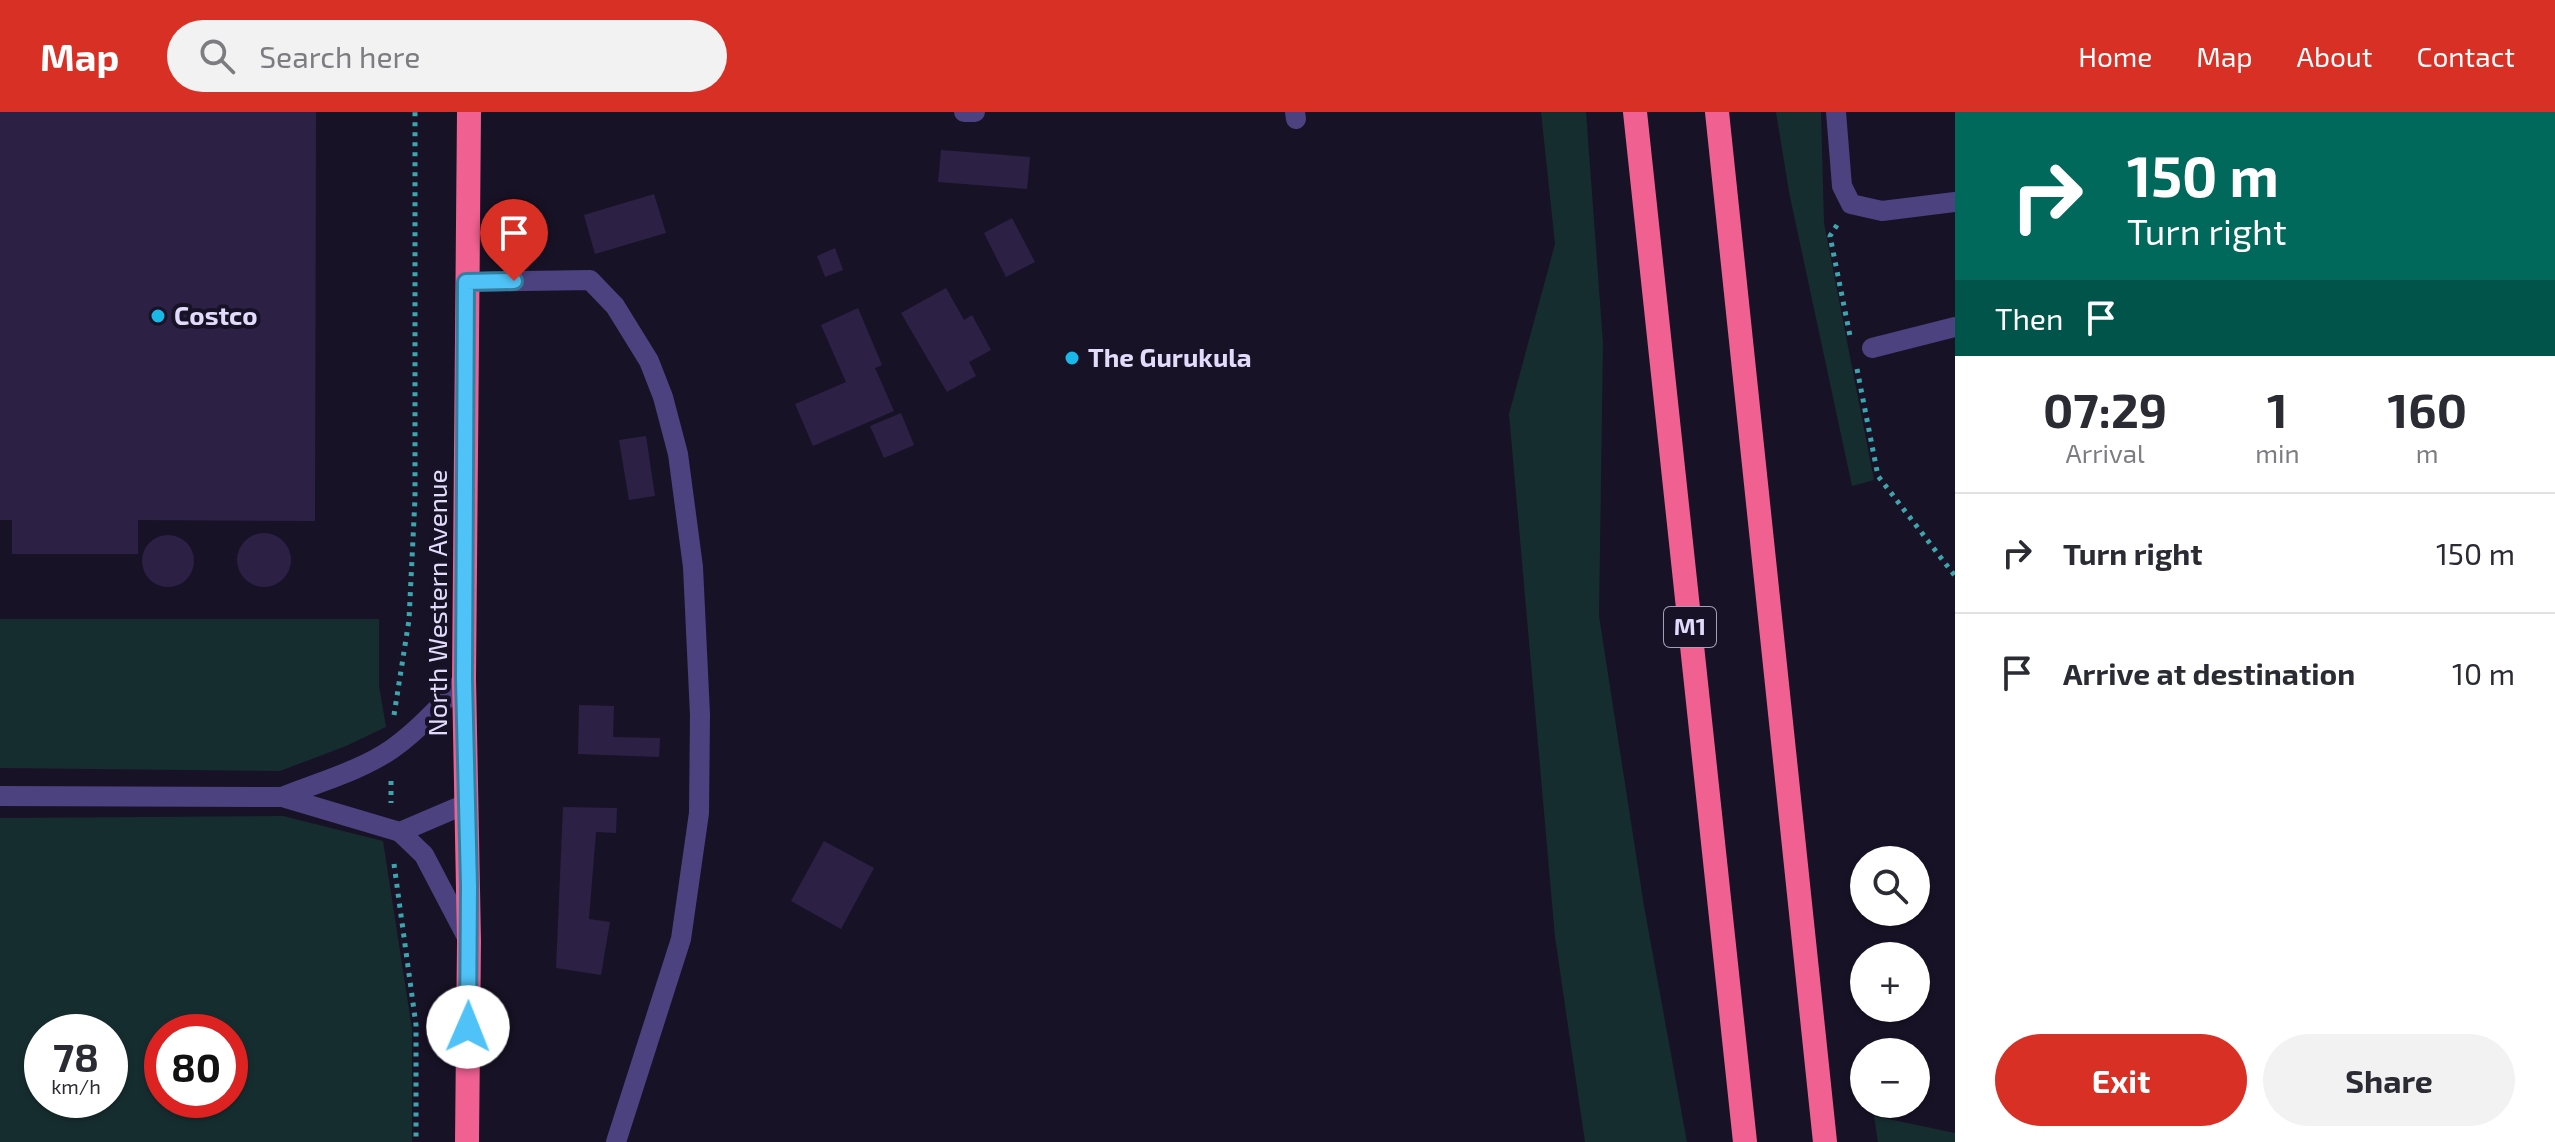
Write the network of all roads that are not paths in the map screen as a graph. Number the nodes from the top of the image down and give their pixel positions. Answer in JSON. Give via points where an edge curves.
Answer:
{"nodes":[{"id":1,"x":469,"y":112,"type":"edge"},
{"id":2,"x":964,"y":112,"type":"edge"},
{"id":3,"x":975,"y":112,"type":"edge"},
{"id":4,"x":1635,"y":112,"type":"edge"},
{"id":5,"x":1717,"y":112,"type":"edge"},
{"id":6,"x":1836,"y":112,"type":"edge"},
{"id":7,"x":1955,"y":202,"type":"edge"},
{"id":8,"x":466,"y":282,"type":"junction"},
{"id":9,"x":1955,"y":327,"type":"edge"},
{"id":10,"x":1872,"y":348,"type":"dead end"},
{"id":11,"x":464,"y":679,"type":"junction"},
{"id":12,"x":0,"y":796,"type":"edge"},
{"id":13,"x":282,"y":797,"type":"junction"},
{"id":14,"x":468,"y":803,"type":"junction"},
{"id":15,"x":400,"y":832,"type":"junction"},
{"id":16,"x":469,"y":941,"type":"junction"},
{"id":17,"x":467,"y":1142,"type":"edge"},
{"id":18,"x":616,"y":1142,"type":"edge"},
{"id":19,"x":1745,"y":1142,"type":"edge"},
{"id":20,"x":1825,"y":1142,"type":"edge"}],
"edges":[{"from":1,"to":8,"type":"highway","name":"North Western Avenue"},
{"from":2,"to":3,"type":"street"},
{"from":4,"to":19,"type":"highway","number":"M1"},
{"from":5,"to":20,"type":"highway"},
{"from":6,"to":7,"type":"street","via":[[1842,186],[1851,204],[1882,211]]},
{"from":8,"to":11,"type":"highway","name":"North Western Avenue"},
{"from":8,"to":18,"type":"street","via":[[590,280],[615,306],[649,361],[678,454],[693,567],[699,813],[681,939]]},
{"from":9,"to":10,"type":"street"},
{"from":11,"to":13,"type":"street","via":[[424,724],[391,750]]},
{"from":11,"to":14,"type":"highway","name":"North Western Avenue"},
{"from":12,"to":13,"type":"street"},
{"from":13,"to":15,"type":"street"},
{"from":14,"to":15,"type":"street"},
{"from":14,"to":16,"type":"highway","name":"North Western Avenue"},
{"from":15,"to":16,"type":"street","via":[[424,855]]},
{"from":16,"to":17,"type":"highway","name":"North Western Avenue"}]}
